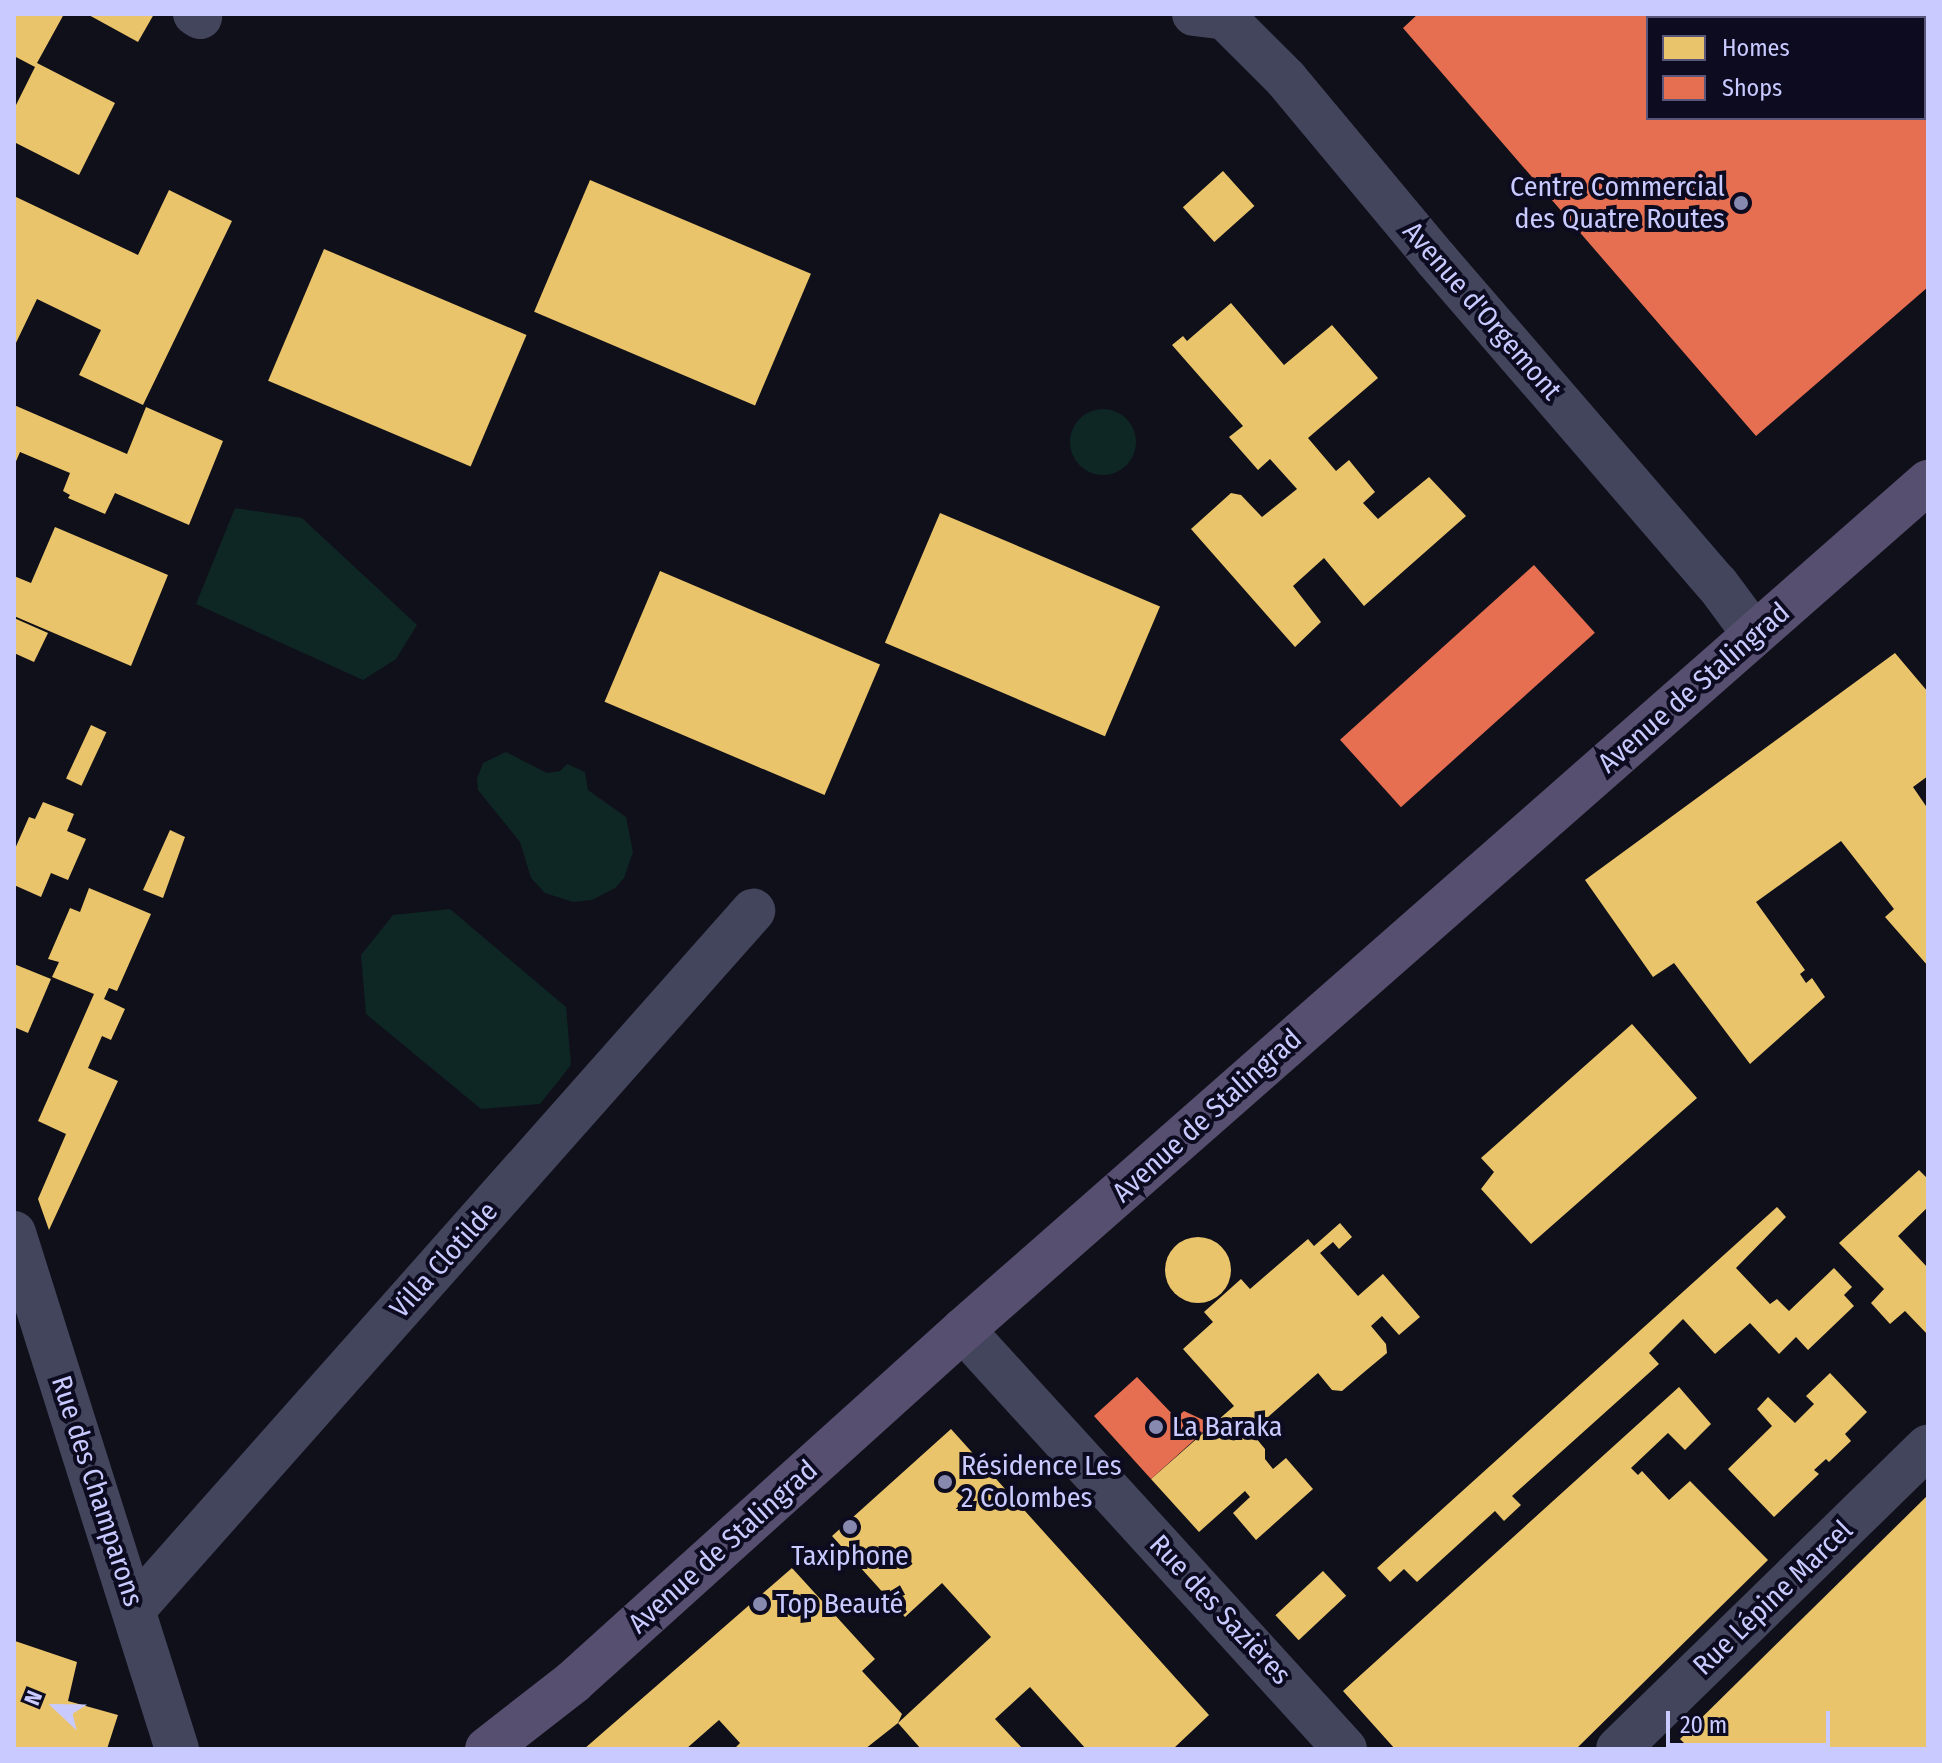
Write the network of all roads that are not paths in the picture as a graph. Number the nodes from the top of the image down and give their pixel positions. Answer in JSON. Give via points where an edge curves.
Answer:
{"nodes":[{"id":1,"x":1217,"y":15,"type":"edge"},
{"id":2,"x":1928,"y":482,"type":"edge"},
{"id":3,"x":1754,"y":634,"type":"junction"},
{"id":4,"x":753,"y":911,"type":"dead end"},
{"id":5,"x":14,"y":1234,"type":"edge"},
{"id":6,"x":963,"y":1330,"type":"junction"},
{"id":7,"x":1928,"y":1447,"type":"edge"},
{"id":8,"x":135,"y":1608,"type":"junction"},
{"id":9,"x":177,"y":1749,"type":"edge"},
{"id":10,"x":487,"y":1749,"type":"edge"},
{"id":11,"x":1345,"y":1749,"type":"edge"},
{"id":12,"x":1618,"y":1749,"type":"edge"}],
"edges":[{"from":1,"to":3,"type":"street","name":"Avenue d'Orgemont","via":[[1286,79]]},
{"from":2,"to":3,"type":"main road","name":"Avenue de Stalingrad"},
{"from":3,"to":6,"type":"main road","name":"Avenue de Stalingrad"},
{"from":4,"to":8,"type":"street","name":"Villa Clotilde"},
{"from":5,"to":8,"type":"street","name":"Rue des Champarons"},
{"from":6,"to":10,"type":"main road","name":"Avenue de Stalingrad","via":[[573,1682]]},
{"from":6,"to":11,"type":"street","name":"Rue des Sazières"},
{"from":7,"to":12,"type":"street","name":"Rue Lépine Marcel"},
{"from":8,"to":9,"type":"street","name":"Rue des Champarons"}]}
